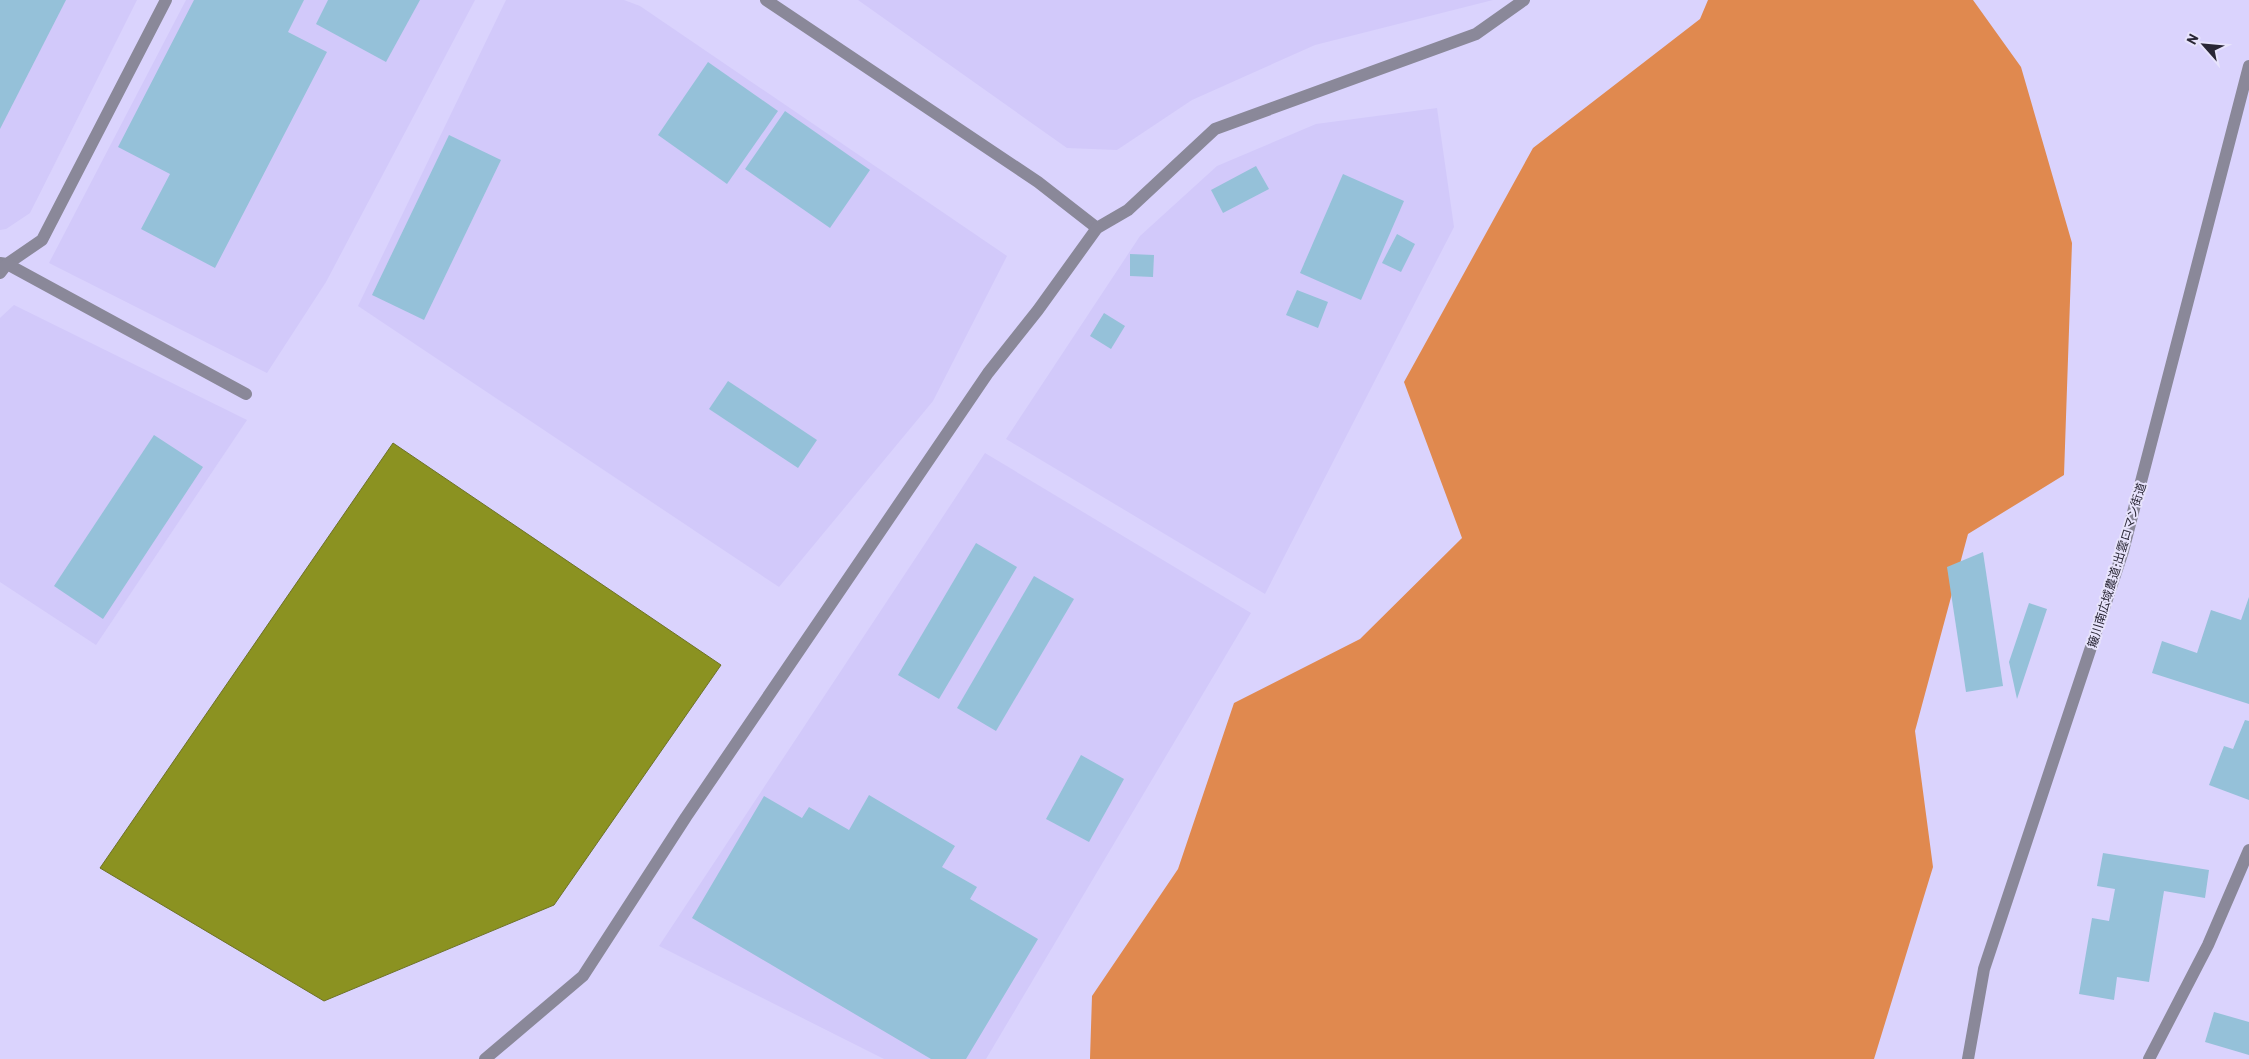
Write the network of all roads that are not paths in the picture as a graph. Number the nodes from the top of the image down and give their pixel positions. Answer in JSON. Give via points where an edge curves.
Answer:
{"nodes":[{"id":1,"x":166,"y":0,"type":"edge"},
{"id":2,"x":766,"y":0,"type":"edge"},
{"id":3,"x":1524,"y":0,"type":"edge"},
{"id":4,"x":2249,"y":66,"type":"edge"},
{"id":5,"x":1097,"y":228,"type":"junction"},
{"id":6,"x":2,"y":267,"type":"edge"},
{"id":7,"x":246,"y":394,"type":"dead end"},
{"id":8,"x":2249,"y":850,"type":"edge"},
{"id":9,"x":485,"y":1059,"type":"edge"},
{"id":10,"x":1968,"y":1059,"type":"edge"},
{"id":11,"x":2148,"y":1059,"type":"edge"}],
"edges":[{"from":1,"to":6,"type":"street","via":[[42,240]]},
{"from":2,"to":5,"type":"street","via":[[1038,182]]},
{"from":3,"to":5,"type":"street","via":[[1476,34],[1215,129],[1128,210]]},
{"from":4,"to":10,"type":"street","name":"簸川南広域農道;出雲ロマン街道","via":[[2123,551],[1984,970]]},
{"from":5,"to":9,"type":"street","via":[[982,382],[692,809],[583,976]]},
{"from":6,"to":7,"type":"street"},
{"from":8,"to":11,"type":"street","via":[[2208,945]]}]}
